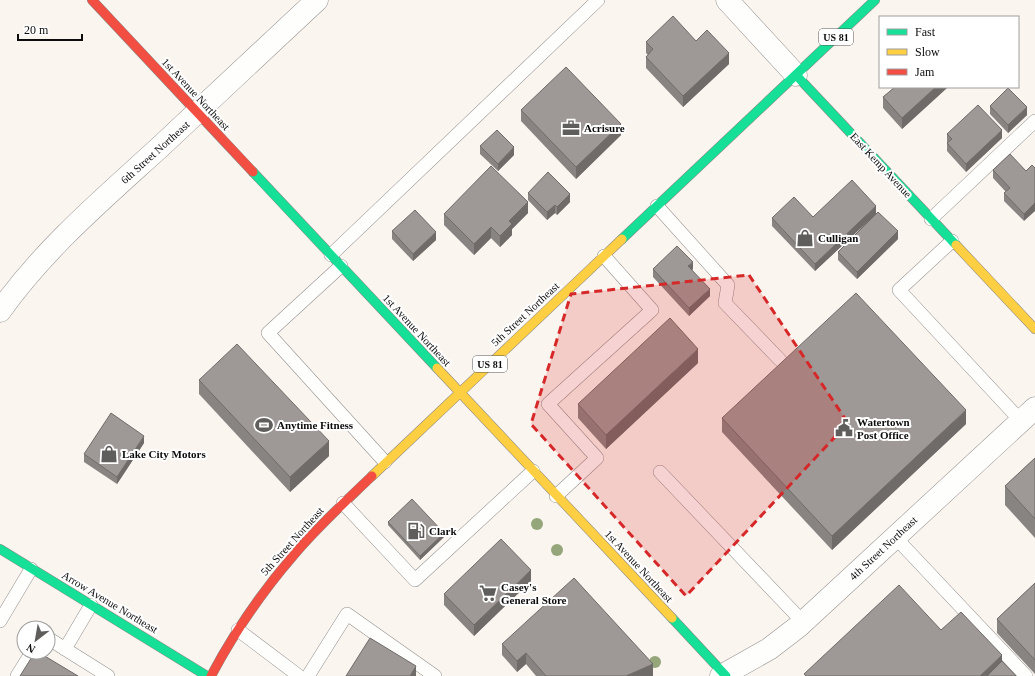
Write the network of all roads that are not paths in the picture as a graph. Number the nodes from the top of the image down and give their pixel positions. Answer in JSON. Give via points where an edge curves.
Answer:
{"nodes":[{"id":1,"x":92,"y":0,"type":"edge"},
{"id":2,"x":317,"y":0,"type":"edge"},
{"id":3,"x":598,"y":0,"type":"edge"},
{"id":4,"x":727,"y":0,"type":"edge"},
{"id":5,"x":875,"y":0,"type":"edge"},
{"id":6,"x":796,"y":75,"type":"junction"},
{"id":7,"x":197,"y":113,"type":"junction"},
{"id":8,"x":1035,"y":121,"type":"edge"},
{"id":9,"x":657,"y":206,"type":"junction"},
{"id":10,"x":931,"y":219,"type":"junction"},
{"id":11,"x":952,"y":241,"type":"junction"},
{"id":12,"x":331,"y":255,"type":"junction"},
{"id":13,"x":604,"y":256,"type":"junction"},
{"id":14,"x":341,"y":266,"type":"junction"},
{"id":15,"x":0,"y":311,"type":"edge"},
{"id":16,"x":1035,"y":329,"type":"edge"},
{"id":17,"x":780,"y":360,"type":"dead end"},
{"id":18,"x":459,"y":393,"type":"junction"},
{"id":19,"x":1028,"y":414,"type":"edge"},
{"id":20,"x":385,"y":462,"type":"junction"},
{"id":21,"x":533,"y":471,"type":"junction"},
{"id":22,"x":660,"y":472,"type":"dead end"},
{"id":23,"x":556,"y":496,"type":"junction"},
{"id":24,"x":343,"y":503,"type":"junction"},
{"id":25,"x":895,"y":537,"type":"junction"},
{"id":26,"x":0,"y":549,"type":"edge"},
{"id":27,"x":31,"y":569,"type":"junction"},
{"id":28,"x":91,"y":605,"type":"junction"},
{"id":29,"x":0,"y":621,"type":"edge"},
{"id":30,"x":803,"y":622,"type":"junction"},
{"id":31,"x":238,"y":630,"type":"junction"},
{"id":32,"x":56,"y":643,"type":"edge"},
{"id":33,"x":65,"y":649,"type":"junction"},
{"id":34,"x":27,"y":660,"type":"edge"},
{"id":35,"x":17,"y":676,"type":"edge"},
{"id":36,"x":108,"y":676,"type":"edge"},
{"id":37,"x":207,"y":676,"type":"edge"},
{"id":38,"x":211,"y":676,"type":"edge"},
{"id":39,"x":299,"y":676,"type":"edge"},
{"id":40,"x":308,"y":676,"type":"edge"},
{"id":41,"x":435,"y":676,"type":"edge"},
{"id":42,"x":724,"y":676,"type":"edge"},
{"id":43,"x":1026,"y":676,"type":"edge"}],
"edges":[{"from":1,"to":7,"type":"main road","name":"1st Avenue Northeast"},
{"from":2,"to":7,"type":"street","name":"6th Street Northeast"},
{"from":3,"to":12,"type":"lane"},
{"from":4,"to":6,"type":"street","name":"East Kemp Avenue"},
{"from":5,"to":6,"type":"main road","number":"US 81"},
{"from":6,"to":9,"type":"main road","name":"5th Street Northeast","number":"US 81"},
{"from":6,"to":10,"type":"main road","name":"East Kemp Avenue"},
{"from":7,"to":12,"type":"main road","name":"1st Avenue Northeast"},
{"from":7,"to":15,"type":"street","name":"6th Street Northeast","via":[[68,231],[17,287]]},
{"from":8,"to":10,"type":"lane"},
{"from":9,"to":13,"type":"main road","name":"5th Street Northeast","number":"US 81"},
{"from":9,"to":17,"type":"lane","via":[[728,285],[725,303]]},
{"from":10,"to":11,"type":"main road","name":"East Kemp Avenue"},
{"from":11,"to":16,"type":"main road","name":"East Kemp Avenue"},
{"from":11,"to":19,"type":"lane","via":[[899,290]]},
{"from":12,"to":14,"type":"main road","name":"1st Avenue Northeast"},
{"from":13,"to":18,"type":"main road","name":"5th Street Northeast","number":"US 81"},
{"from":13,"to":23,"type":"lane","via":[[652,310],[548,404],[597,458]]},
{"from":14,"to":18,"type":"main road","name":"1st Avenue Northeast"},
{"from":14,"to":20,"type":"lane","via":[[268,333]]},
{"from":18,"to":20,"type":"main road","name":"5th Street Northeast","number":"US 81"},
{"from":18,"to":21,"type":"main road","name":"1st Avenue Northeast"},
{"from":19,"to":25,"type":"street","name":"4th Street Northeast"},
{"from":20,"to":24,"type":"main road","name":"5th Street Northeast","number":"US 81"},
{"from":21,"to":23,"type":"main road","name":"1st Avenue Northeast"},
{"from":21,"to":24,"type":"lane","via":[[415,580]]},
{"from":22,"to":30,"type":"lane"},
{"from":23,"to":42,"type":"main road","name":"1st Avenue Northeast"},
{"from":24,"to":31,"type":"main road","name":"5th Street Northeast","number":"US 81","via":[[294,554]]},
{"from":25,"to":30,"type":"street","name":"4th Street Northeast"},
{"from":25,"to":43,"type":"lane"},
{"from":26,"to":27,"type":"main road","name":"Arrow Avenue Northeast"},
{"from":27,"to":28,"type":"main road","name":"Arrow Avenue Northeast"},
{"from":27,"to":29,"type":"lane"},
{"from":28,"to":33,"type":"lane"},
{"from":28,"to":37,"type":"main road","name":"Arrow Avenue Northeast"},
{"from":30,"to":42,"type":"street","name":"4th Street Northeast","via":[[769,649]]},
{"from":31,"to":38,"type":"main road","name":"5th Street Northeast","number":"US 81"},
{"from":31,"to":39,"type":"lane"},
{"from":32,"to":33,"type":"lane"},
{"from":33,"to":36,"type":"lane"},
{"from":34,"to":35,"type":"lane"},
{"from":40,"to":41,"type":"lane","via":[[347,614]]}]}
